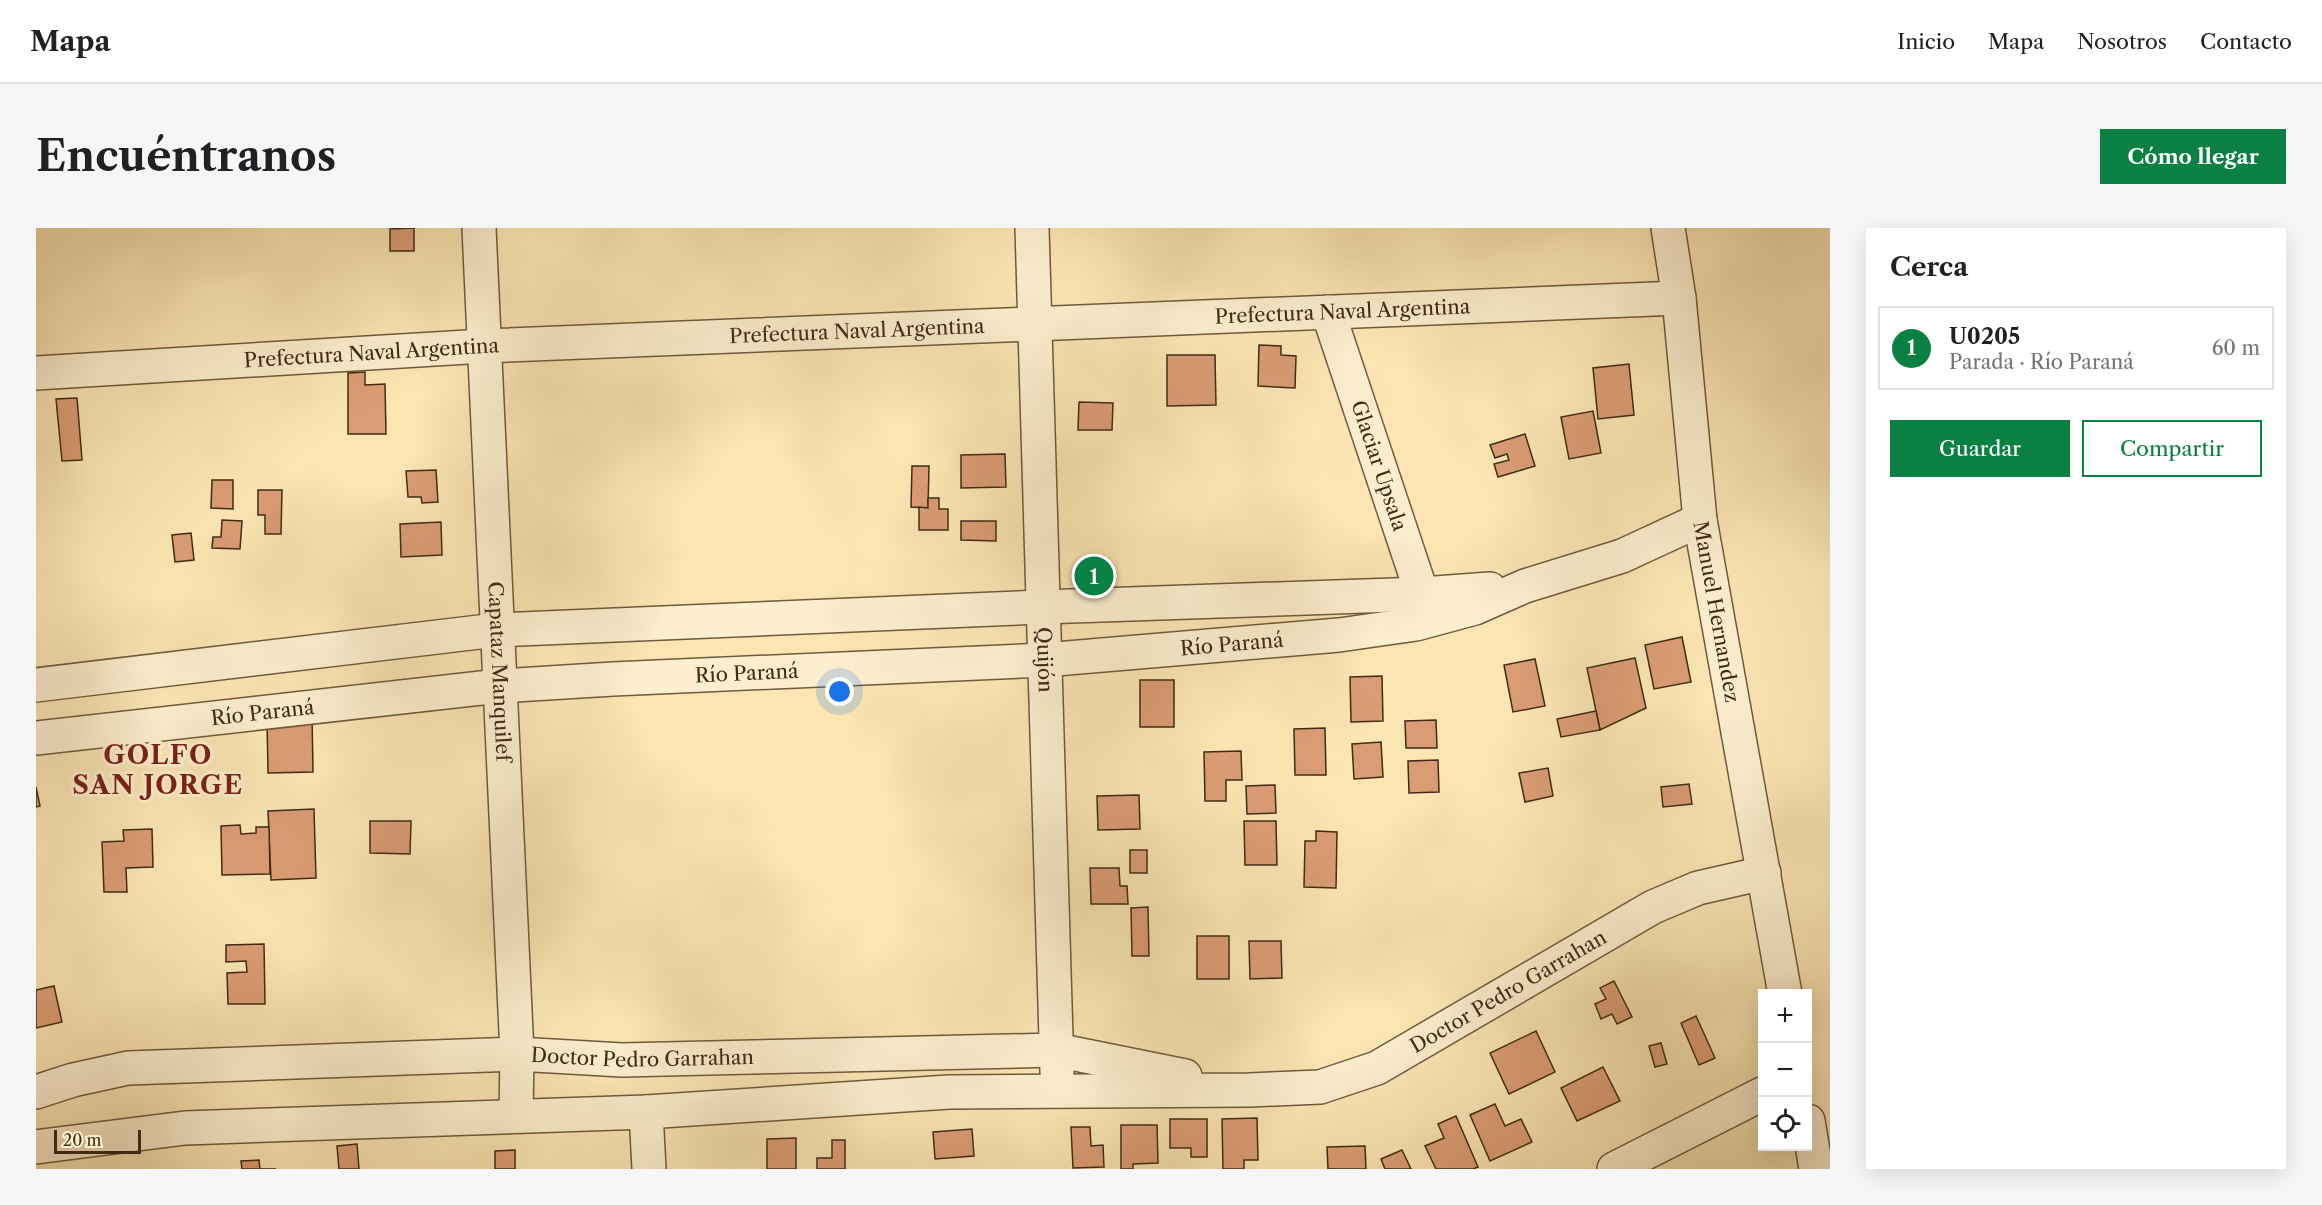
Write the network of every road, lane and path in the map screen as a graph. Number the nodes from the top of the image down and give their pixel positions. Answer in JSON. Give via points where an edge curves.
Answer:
{"nodes":[{"id":1,"x":478,"y":228,"type":"edge"},
{"id":2,"x":1032,"y":228,"type":"edge"},
{"id":3,"x":1668,"y":228,"type":"edge"},
{"id":4,"x":1679,"y":298,"type":"junction"},
{"id":5,"x":1328,"y":312,"type":"junction"},
{"id":6,"x":1033,"y":324,"type":"junction"},
{"id":7,"x":484,"y":346,"type":"junction"},
{"id":8,"x":36,"y":373,"type":"edge"},
{"id":9,"x":1700,"y":520,"type":"junction"},
{"id":10,"x":1042,"y":607,"type":"junction"},
{"id":11,"x":1424,"y":607,"type":"junction"},
{"id":12,"x":496,"y":630,"type":"junction"},
{"id":13,"x":1044,"y":660,"type":"junction"},
{"id":14,"x":36,"y":685,"type":"edge"},
{"id":15,"x":499,"y":686,"type":"junction"},
{"id":16,"x":36,"y":738,"type":"edge"},
{"id":17,"x":1764,"y":873,"type":"junction"},
{"id":18,"x":1784,"y":989,"type":"edge"},
{"id":19,"x":1056,"y":1050,"type":"junction"},
{"id":20,"x":517,"y":1054,"type":"junction"},
{"id":21,"x":1249,"y":1090,"type":"junction"},
{"id":22,"x":1058,"y":1091,"type":"junction"},
{"id":23,"x":36,"y":1092,"type":"edge"},
{"id":24,"x":1758,"y":1096,"type":"edge"},
{"id":25,"x":646,"y":1112,"type":"junction"},
{"id":26,"x":516,"y":1116,"type":"junction"},
{"id":27,"x":1812,"y":1145,"type":"edge"},
{"id":28,"x":36,"y":1147,"type":"edge"},
{"id":29,"x":649,"y":1169,"type":"edge"},
{"id":30,"x":1614,"y":1169,"type":"edge"},
{"id":31,"x":1816,"y":1169,"type":"edge"}],
"edges":[{"from":1,"to":7,"type":"street","name":"Capataz Manquilef"},
{"from":2,"to":6,"type":"street","name":"Quijón"},
{"from":3,"to":4,"type":"street","name":"Manuel Hernandez"},
{"from":4,"to":5,"type":"street","name":"Prefectura Naval Argentina"},
{"from":4,"to":9,"type":"street","name":"Manuel Hernandez"},
{"from":5,"to":6,"type":"street","name":"Prefectura Naval Argentina"},
{"from":5,"to":11,"type":"street","name":"Glaciar Upsala"},
{"from":6,"to":7,"type":"street","name":"Prefectura Naval Argentina"},
{"from":6,"to":10,"type":"street","name":"Quijón"},
{"from":7,"to":8,"type":"street","name":"Prefectura Naval Argentina"},
{"from":7,"to":12,"type":"street","name":"Capataz Manquilef"},
{"from":9,"to":11,"type":"street","name":"Río Paraná","via":[[1622,556],[1525,586],[1475,608]]},
{"from":9,"to":17,"type":"street","name":"Manuel Hernandez"},
{"from":10,"to":11,"type":"street","name":"Río Paraná"},
{"from":10,"to":12,"type":"street","name":"Río Paraná"},
{"from":10,"to":13,"type":"street","name":"Quijón"},
{"from":11,"to":13,"type":"street","name":"Río Paraná","via":[[1339,635]]},
{"from":12,"to":14,"type":"street","name":"Río Paraná"},
{"from":12,"to":15,"type":"street","name":"Capataz Manquilef"},
{"from":13,"to":15,"type":"street","name":"Río Paraná"},
{"from":13,"to":19,"type":"street","name":"Quijón"},
{"from":15,"to":16,"type":"street","name":"Río Paraná"},
{"from":15,"to":20,"type":"street","name":"Capataz Manquilef"},
{"from":17,"to":18,"type":"street","name":"Manuel Hernandez"},
{"from":17,"to":21,"type":"street","name":"Doctor Pedro Garrahan","via":[[1698,888],[1653,907],[1377,1068],[1320,1087]]},
{"from":19,"to":20,"type":"street","name":"Doctor Pedro Garrahan","via":[[622,1060]]},
{"from":19,"to":21,"type":"street","name":"Doctor Pedro Garrahan"},
{"from":19,"to":22,"type":"street","name":"Quijón"},
{"from":20,"to":23,"type":"street","name":"Doctor Pedro Garrahan","via":[[128,1068]]},
{"from":20,"to":26,"type":"street","name":"Capataz Manquilef"},
{"from":21,"to":22,"type":"street","name":"Doctor Pedro Garrahan"},
{"from":22,"to":25,"type":"street","name":"Doctor Pedro Garrahan","via":[[949,1092]]},
{"from":24,"to":30,"type":"street"},
{"from":25,"to":26,"type":"street","name":"Doctor Pedro Garrahan"},
{"from":25,"to":29,"type":"street"},
{"from":26,"to":28,"type":"street","name":"Doctor Pedro Garrahan","via":[[184,1128]]},
{"from":27,"to":31,"type":"street"}]}
